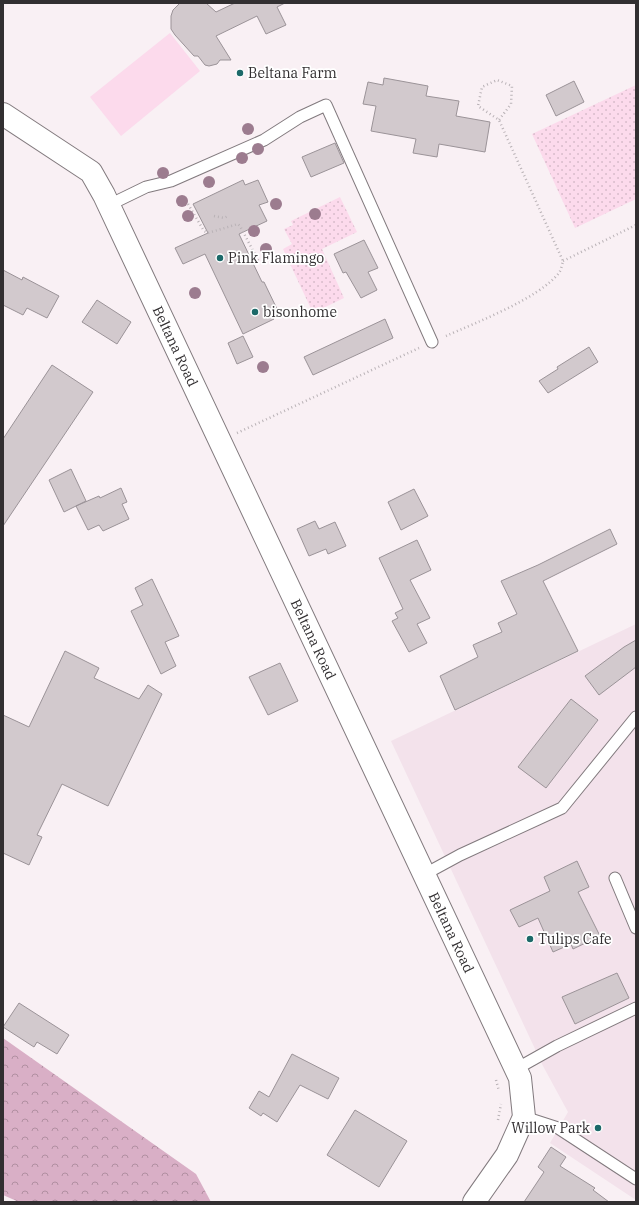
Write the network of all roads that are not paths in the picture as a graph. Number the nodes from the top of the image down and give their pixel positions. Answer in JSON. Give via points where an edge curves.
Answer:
{"nodes":[{"id":1,"x":3,"y":114,"type":"edge"},
{"id":2,"x":109,"y":205,"type":"junction"},
{"id":3,"x":432,"y":342,"type":"road end"},
{"id":4,"x":636,"y":718,"type":"edge"},
{"id":5,"x":425,"y":874,"type":"junction"},
{"id":6,"x":615,"y":878,"type":"dead end"},
{"id":7,"x":636,"y":928,"type":"edge"},
{"id":8,"x":636,"y":1008,"type":"edge"},
{"id":9,"x":516,"y":1069,"type":"junction"},
{"id":10,"x":524,"y":1117,"type":"junction"},
{"id":11,"x":636,"y":1179,"type":"edge"},
{"id":12,"x":474,"y":1202,"type":"edge"}],
"edges":[{"from":1,"to":2,"type":"street","name":"Beltana Road","via":[[91,172]]},
{"from":2,"to":3,"type":"lane","via":[[146,187],[172,181],[264,140],[300,117],[326,105]]},
{"from":2,"to":5,"type":"street","name":"Beltana Road"},
{"from":4,"to":5,"type":"lane","via":[[562,808]]},
{"from":5,"to":9,"type":"street","name":"Beltana Road"},
{"from":6,"to":7,"type":"lane"},
{"from":8,"to":9,"type":"lane"},
{"from":9,"to":10,"type":"street","name":"Beltana Road","via":[[520,1078]]},
{"from":10,"to":11,"type":"lane","via":[[558,1128]]},
{"from":10,"to":12,"type":"street","name":"Beltana Road","via":[[507,1156]]}]}
